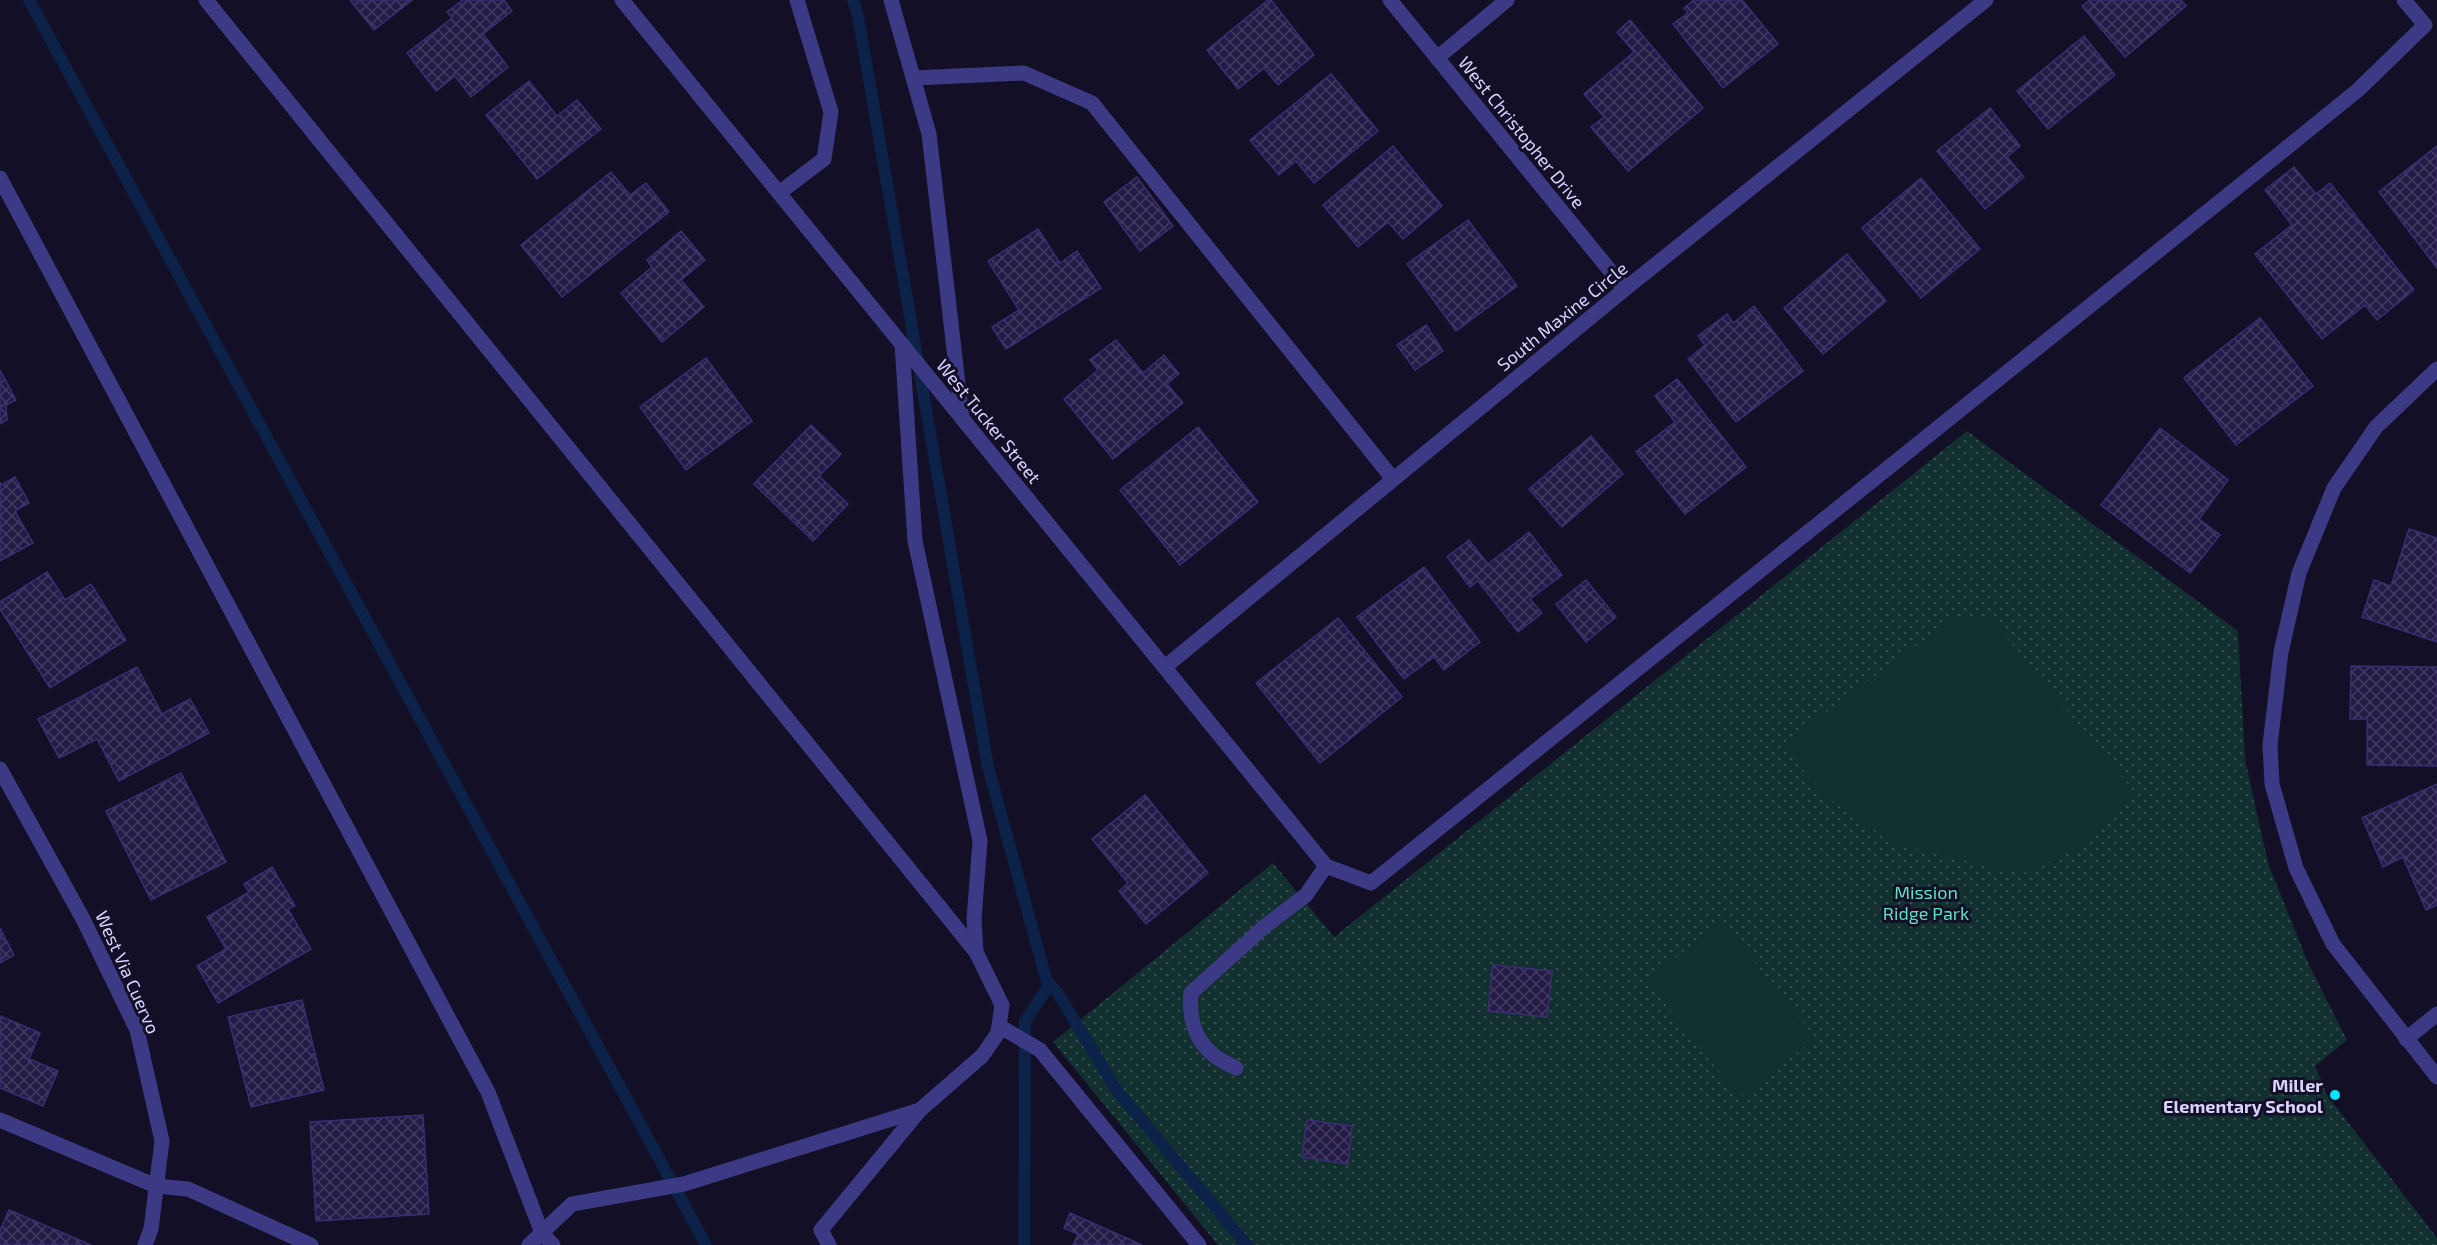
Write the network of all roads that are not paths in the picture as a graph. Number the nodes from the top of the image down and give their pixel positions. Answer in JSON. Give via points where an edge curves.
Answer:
{"nodes":[{"id":1,"x":206,"y":0,"type":"edge"},
{"id":2,"x":622,"y":0,"type":"edge"},
{"id":3,"x":797,"y":0,"type":"edge"},
{"id":4,"x":891,"y":0,"type":"edge"},
{"id":5,"x":1390,"y":0,"type":"edge"},
{"id":6,"x":1507,"y":0,"type":"edge"},
{"id":7,"x":1986,"y":0,"type":"edge"},
{"id":8,"x":2404,"y":0,"type":"edge"},
{"id":9,"x":1437,"y":58,"type":"junction"},
{"id":10,"x":913,"y":78,"type":"junction"},
{"id":11,"x":0,"y":178,"type":"edge"},
{"id":12,"x":779,"y":193,"type":"junction"},
{"id":13,"x":1625,"y":289,"type":"junction"},
{"id":14,"x":902,"y":344,"type":"junction"},
{"id":15,"x":2437,"y":369,"type":"edge"},
{"id":16,"x":962,"y":418,"type":"junction"},
{"id":17,"x":1393,"y":479,"type":"junction"},
{"id":18,"x":1165,"y":667,"type":"junction"},
{"id":19,"x":0,"y":769,"type":"edge"},
{"id":20,"x":1326,"y":866,"type":"junction"},
{"id":21,"x":976,"y":951,"type":"junction"},
{"id":22,"x":2437,"y":1014,"type":"edge"},
{"id":23,"x":999,"y":1026,"type":"junction"},
{"id":24,"x":2406,"y":1039,"type":"junction"},
{"id":25,"x":1236,"y":1068,"type":"dead end"},
{"id":26,"x":2437,"y":1077,"type":"edge"},
{"id":27,"x":920,"y":1110,"type":"junction"},
{"id":28,"x":0,"y":1120,"type":"edge"},
{"id":29,"x":156,"y":1186,"type":"junction"},
{"id":30,"x":542,"y":1233,"type":"junction"},
{"id":31,"x":145,"y":1245,"type":"edge"},
{"id":32,"x":311,"y":1245,"type":"edge"},
{"id":33,"x":529,"y":1245,"type":"edge"},
{"id":34,"x":553,"y":1245,"type":"edge"},
{"id":35,"x":829,"y":1245,"type":"edge"},
{"id":36,"x":1199,"y":1245,"type":"edge"}],
"edges":[{"from":1,"to":21,"type":"street"},
{"from":2,"to":12,"type":"street","name":"West Tucker Street"},
{"from":3,"to":12,"type":"street","via":[[831,112],[824,159]]},
{"from":4,"to":10,"type":"street"},
{"from":5,"to":9,"type":"street","name":"West Christopher Drive"},
{"from":6,"to":9,"type":"street"},
{"from":7,"to":13,"type":"street","name":"South Maxine Circle"},
{"from":8,"to":20,"type":"street","via":[[2425,25],[2358,90],[2270,162],[1371,883]]},
{"from":9,"to":13,"type":"street","name":"West Christopher Drive"},
{"from":10,"to":16,"type":"street","via":[[930,134]]},
{"from":10,"to":17,"type":"street","via":[[1024,73],[1092,104]]},
{"from":11,"to":30,"type":"street","via":[[488,1092]]},
{"from":12,"to":14,"type":"street","name":"West Tucker Street"},
{"from":13,"to":17,"type":"street","name":"South Maxine Circle"},
{"from":14,"to":16,"type":"street","name":"West Tucker Street"},
{"from":14,"to":21,"type":"street","via":[[915,541],[980,841],[974,919]]},
{"from":15,"to":24,"type":"street","via":[[2376,427],[2334,488],[2299,573],[2281,652],[2270,745],[2272,784],[2296,868],[2333,944]]},
{"from":16,"to":18,"type":"street","name":"West Tucker Street"},
{"from":17,"to":18,"type":"street","name":"South Maxine Circle"},
{"from":18,"to":20,"type":"street","name":"West Tucker Street"},
{"from":19,"to":29,"type":"street","name":"West Via Cuervo","via":[[83,919],[137,1030],[162,1141]]},
{"from":20,"to":25,"type":"street","via":[[1306,894],[1191,993],[1193,1025],[1208,1051]]},
{"from":21,"to":23,"type":"street","via":[[1002,1005]]},
{"from":22,"to":24,"type":"street"},
{"from":23,"to":27,"type":"street","via":[[999,1033],[982,1056]]},
{"from":23,"to":36,"type":"street","via":[[1040,1050]]},
{"from":24,"to":26,"type":"street"},
{"from":27,"to":30,"type":"street","via":[[684,1184],[572,1204]]},
{"from":27,"to":35,"type":"street","via":[[821,1230]]},
{"from":28,"to":29,"type":"street"},
{"from":29,"to":31,"type":"street","name":"West Via Cuervo"},
{"from":29,"to":32,"type":"street","via":[[188,1189]]},
{"from":30,"to":33,"type":"street"},
{"from":30,"to":34,"type":"street"}]}
